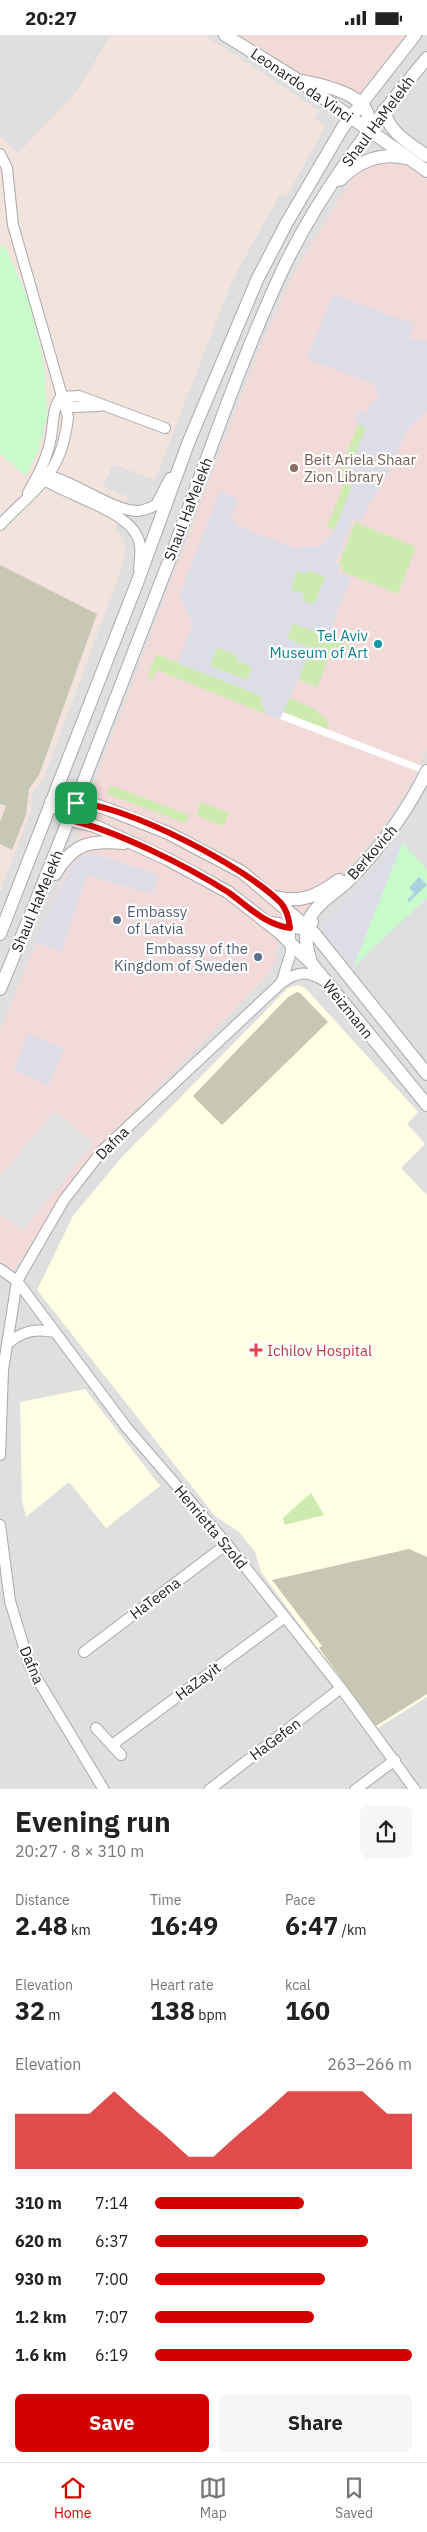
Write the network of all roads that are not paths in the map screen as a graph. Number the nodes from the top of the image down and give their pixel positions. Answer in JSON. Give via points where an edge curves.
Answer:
{"nodes":[{"id":1,"x":225,"y":35,"type":"edge"},
{"id":2,"x":415,"y":35,"type":"edge"},
{"id":3,"x":427,"y":58,"type":"edge"},
{"id":4,"x":298,"y":80,"type":"junction"},
{"id":5,"x":360,"y":103,"type":"junction"},
{"id":6,"x":384,"y":110,"type":"junction"},
{"id":7,"x":349,"y":117,"type":"junction"},
{"id":8,"x":368,"y":130,"type":"junction"},
{"id":9,"x":0,"y":154,"type":"edge"},
{"id":10,"x":427,"y":156,"type":"edge"},
{"id":11,"x":409,"y":159,"type":"junction"},
{"id":12,"x":427,"y":171,"type":"edge"},
{"id":13,"x":316,"y":209,"type":"junction"},
{"id":14,"x":61,"y":397,"type":"junction"},
{"id":15,"x":165,"y":428,"type":"dead end"},
{"id":16,"x":189,"y":441,"type":"junction"},
{"id":17,"x":56,"y":462,"type":"junction"},
{"id":18,"x":44,"y":477,"type":"junction"},
{"id":19,"x":61,"y":484,"type":"junction"},
{"id":20,"x":24,"y":500,"type":"junction"},
{"id":21,"x":0,"y":525,"type":"edge"},
{"id":22,"x":137,"y":583,"type":"junction"},
{"id":23,"x":427,"y":771,"type":"edge"},
{"id":24,"x":427,"y":789,"type":"edge"},
{"id":25,"x":51,"y":803,"type":"junction"},
{"id":26,"x":76,"y":803,"type":"junction"},
{"id":27,"x":70,"y":820,"type":"junction"},
{"id":28,"x":385,"y":841,"type":"junction"},
{"id":29,"x":134,"y":844,"type":"junction"},
{"id":30,"x":277,"y":900,"type":"junction"},
{"id":31,"x":34,"y":908,"type":"junction"},
{"id":32,"x":262,"y":919,"type":"junction"},
{"id":33,"x":307,"y":925,"type":"junction"},
{"id":34,"x":290,"y":928,"type":"junction"},
{"id":35,"x":0,"y":935,"type":"edge"},
{"id":36,"x":292,"y":943,"type":"junction"},
{"id":37,"x":312,"y":964,"type":"junction"},
{"id":38,"x":326,"y":982,"type":"junction"},
{"id":39,"x":280,"y":984,"type":"junction"},
{"id":40,"x":0,"y":989,"type":"edge"},
{"id":41,"x":427,"y":1074,"type":"edge"},
{"id":42,"x":427,"y":1105,"type":"edge"},
{"id":43,"x":0,"y":1269,"type":"edge"},
{"id":44,"x":17,"y":1281,"type":"junction"},
{"id":45,"x":56,"y":1332,"type":"junction"},
{"id":46,"x":7,"y":1344,"type":"junction"},
{"id":47,"x":0,"y":1455,"type":"edge"},
{"id":48,"x":0,"y":1525,"type":"edge"},
{"id":49,"x":226,"y":1544,"type":"junction"},
{"id":50,"x":284,"y":1617,"type":"junction"},
{"id":51,"x":84,"y":1652,"type":"dead end"},
{"id":52,"x":342,"y":1688,"type":"junction"},
{"id":53,"x":96,"y":1728,"type":"dead end"},
{"id":54,"x":112,"y":1745,"type":"junction"},
{"id":55,"x":121,"y":1755,"type":"dead end"},
{"id":56,"x":395,"y":1760,"type":"junction"},
{"id":57,"x":104,"y":1789,"type":"edge"},
{"id":58,"x":210,"y":1789,"type":"edge"},
{"id":59,"x":355,"y":1789,"type":"edge"},
{"id":60,"x":415,"y":1789,"type":"edge"}],
"edges":[{"from":1,"to":4,"type":"street","name":"Leonardo da Vinci"},
{"from":2,"to":5,"type":"street","name":"Shaul HaMelekh"},
{"from":3,"to":6,"type":"street","name":"Shaul HaMelekh"},
{"from":4,"to":5,"type":"street","via":[[336,89]]},
{"from":4,"to":7,"type":"street","name":"Leonardo da Vinci"},
{"from":5,"to":7,"type":"street","name":"Shaul HaMelekh"},
{"from":5,"to":8,"type":"street","via":[[368,113]]},
{"from":6,"to":8,"type":"street","name":"Shaul HaMelekh"},
{"from":6,"to":10,"type":"street","via":[[390,127]]},
{"from":7,"to":8,"type":"street","name":"Leonardo da Vinci"},
{"from":7,"to":16,"type":"street","name":"Shaul HaMelekh","via":[[286,223],[257,280]]},
{"from":8,"to":11,"type":"street","name":"Leonardo da Vinci"},
{"from":8,"to":13,"type":"street","name":"Shaul HaMelekh"},
{"from":9,"to":14,"type":"street","via":[[7,168],[13,225],[52,355]]},
{"from":11,"to":12,"type":"street","name":"Leonardo da Vinci"},
{"from":11,"to":13,"type":"street","via":[[386,156],[367,160],[339,181]]},
{"from":13,"to":26,"type":"street","name":"Shaul HaMelekh","via":[[283,270],[242,368]]},
{"from":14,"to":15,"type":"street","via":[[73,407],[105,406]]},
{"from":14,"to":17,"type":"street","via":[[68,417]]},
{"from":14,"to":18,"type":"street","via":[[56,403]]},
{"from":16,"to":19,"type":"street","via":[[161,497],[148,509],[138,511],[124,507]]},
{"from":16,"to":22,"type":"street","name":"Shaul HaMelekh"},
{"from":17,"to":18,"type":"street"},
{"from":17,"to":19,"type":"street"},
{"from":18,"to":19,"type":"street"},
{"from":18,"to":20,"type":"street"},
{"from":19,"to":20,"type":"street"},
{"from":19,"to":22,"type":"street","via":[[120,517],[137,535],[140,545]]},
{"from":20,"to":21,"type":"street"},
{"from":22,"to":25,"type":"street","name":"Shaul HaMelekh"},
{"from":23,"to":28,"type":"street","name":"Berkovich","via":[[406,811]]},
{"from":24,"to":33,"type":"street","name":"Berkovich","via":[[394,842],[356,884]]},
{"from":25,"to":26,"type":"street","name":"Weizmann"},
{"from":25,"to":27,"type":"street","name":"Weizmann"},
{"from":25,"to":35,"type":"street","name":"Shaul HaMelekh"},
{"from":26,"to":27,"type":"street","name":"Shaul HaMelekh"},
{"from":26,"to":30,"type":"street","name":"Weizmann","via":[[93,804],[168,833],[228,863]]},
{"from":27,"to":29,"type":"street","name":"Weizmann","via":[[95,826]]},
{"from":27,"to":31,"type":"street","name":"Shaul HaMelekh"},
{"from":28,"to":30,"type":"street","via":[[310,899]]},
{"from":28,"to":33,"type":"street","name":"Berkovich","via":[[313,912]]},
{"from":29,"to":31,"type":"street","via":[[90,842],[72,852],[64,859]]},
{"from":29,"to":32,"type":"street","name":"Weizmann","via":[[228,893]]},
{"from":30,"to":33,"type":"street","name":"Weizmann"},
{"from":30,"to":34,"type":"street","name":"Dafna","via":[[288,917]]},
{"from":31,"to":40,"type":"street","name":"Shaul HaMelekh"},
{"from":32,"to":34,"type":"street","name":"Weizmann"},
{"from":32,"to":36,"type":"street","name":"Weizmann"},
{"from":33,"to":34,"type":"street","name":"Weizmann"},
{"from":33,"to":37,"type":"street"},
{"from":33,"to":41,"type":"street","name":"Weizmann"},
{"from":34,"to":36,"type":"street","name":"Dafna"},
{"from":36,"to":37,"type":"street","name":"Weizmann"},
{"from":36,"to":39,"type":"street","name":"Dafna"},
{"from":37,"to":38,"type":"street","name":"Weizmann"},
{"from":38,"to":39,"type":"street","name":"Dafna","via":[[306,972]]},
{"from":38,"to":42,"type":"street","name":"Weizmann"},
{"from":39,"to":44,"type":"street","name":"Dafna","via":[[102,1151],[64,1200]]},
{"from":43,"to":44,"type":"street","name":"Henrietta Szold"},
{"from":44,"to":45,"type":"street","name":"Henrietta Szold"},
{"from":44,"to":46,"type":"street","name":"Dafna"},
{"from":45,"to":46,"type":"street","via":[[28,1331]]},
{"from":45,"to":49,"type":"street","name":"Henrietta Szold","via":[[127,1428]]},
{"from":46,"to":47,"type":"street","name":"Dafna"},
{"from":48,"to":57,"type":"street","name":"Dafna","via":[[10,1601],[30,1667]]},
{"from":49,"to":50,"type":"street","name":"Henrietta Szold"},
{"from":49,"to":51,"type":"street","name":"HaTeena"},
{"from":50,"to":52,"type":"street","name":"Henrietta Szold"},
{"from":50,"to":54,"type":"street","name":"HaZayit"},
{"from":52,"to":56,"type":"street","name":"Henrietta Szold"},
{"from":52,"to":58,"type":"street","name":"HaGefen"},
{"from":53,"to":54,"type":"street"},
{"from":54,"to":55,"type":"street"},
{"from":56,"to":59,"type":"street"},
{"from":56,"to":60,"type":"street","name":"Henrietta Szold"}]}
